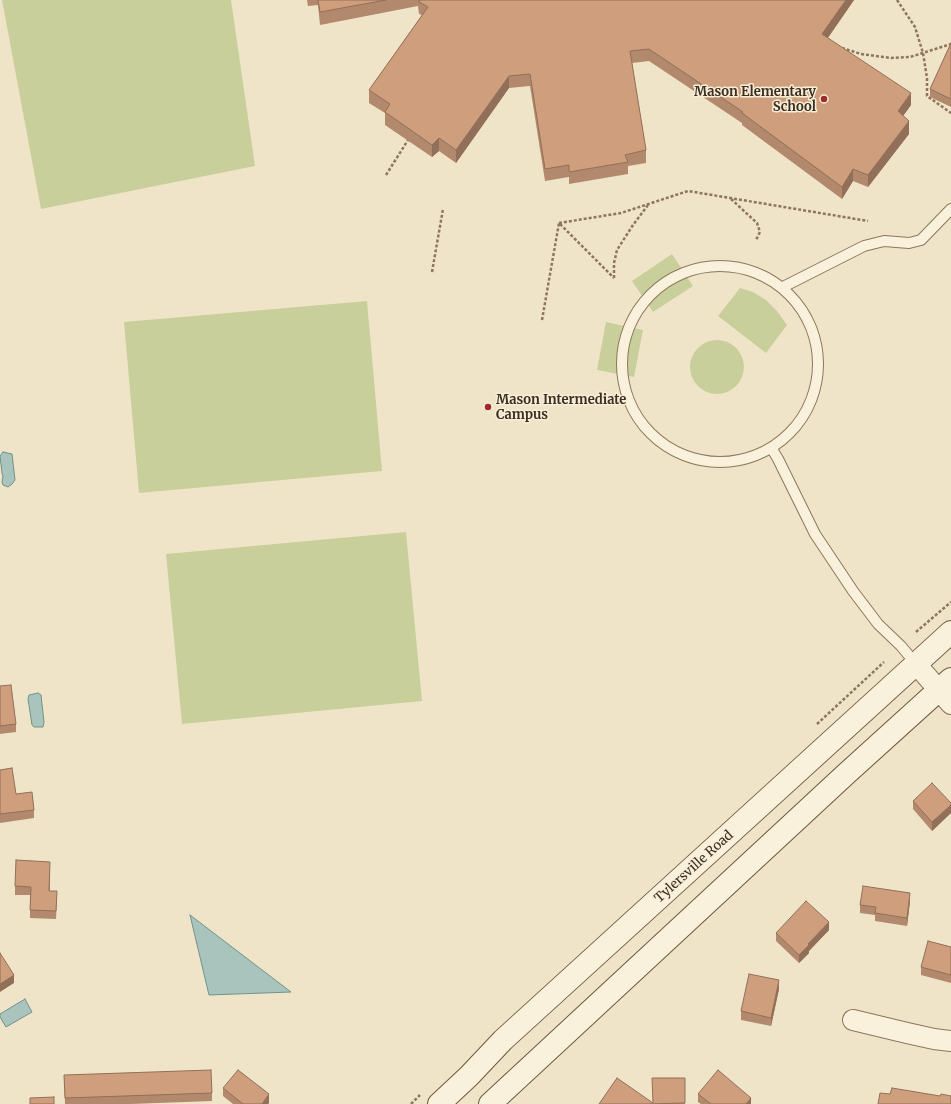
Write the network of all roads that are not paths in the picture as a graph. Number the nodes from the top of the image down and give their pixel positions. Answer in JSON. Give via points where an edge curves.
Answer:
{"nodes":[{"id":1,"x":951,"y":209,"type":"edge"},
{"id":2,"x":783,"y":287,"type":"junction"},
{"id":3,"x":772,"y":449,"type":"junction"},
{"id":4,"x":951,"y":632,"type":"edge"},
{"id":5,"x":916,"y":664,"type":"junction"},
{"id":6,"x":947,"y":691,"type":"edge"},
{"id":7,"x":854,"y":1020,"type":"dead end"},
{"id":8,"x":951,"y":1041,"type":"edge"},
{"id":9,"x":439,"y":1104,"type":"edge"},
{"id":10,"x":490,"y":1104,"type":"edge"}],
"edges":[{"from":1,"to":2,"type":"lane","via":[[921,240],[909,243],[884,241],[864,246]]},
{"from":2,"to":3,"type":"lane","via":[[805,312],[820,362],[811,405],[801,423]]},
{"from":2,"to":3,"type":"lane","via":[[769,277],[726,264],[688,270],[656,288],[635,312],[621,366],[631,408],[662,446],[696,461],[716,464],[744,461]]},
{"from":3,"to":5,"type":"lane","via":[[815,534],[853,591],[878,624]]},
{"from":4,"to":5,"type":"main road","name":"Tylersville Road"},
{"from":5,"to":6,"type":"street"},
{"from":5,"to":9,"type":"main road","name":"Tylersville Road","via":[[503,1040]]},
{"from":6,"to":10,"type":"main road","via":[[835,784]]},
{"from":7,"to":8,"type":"street","via":[[907,1034]]}]}
